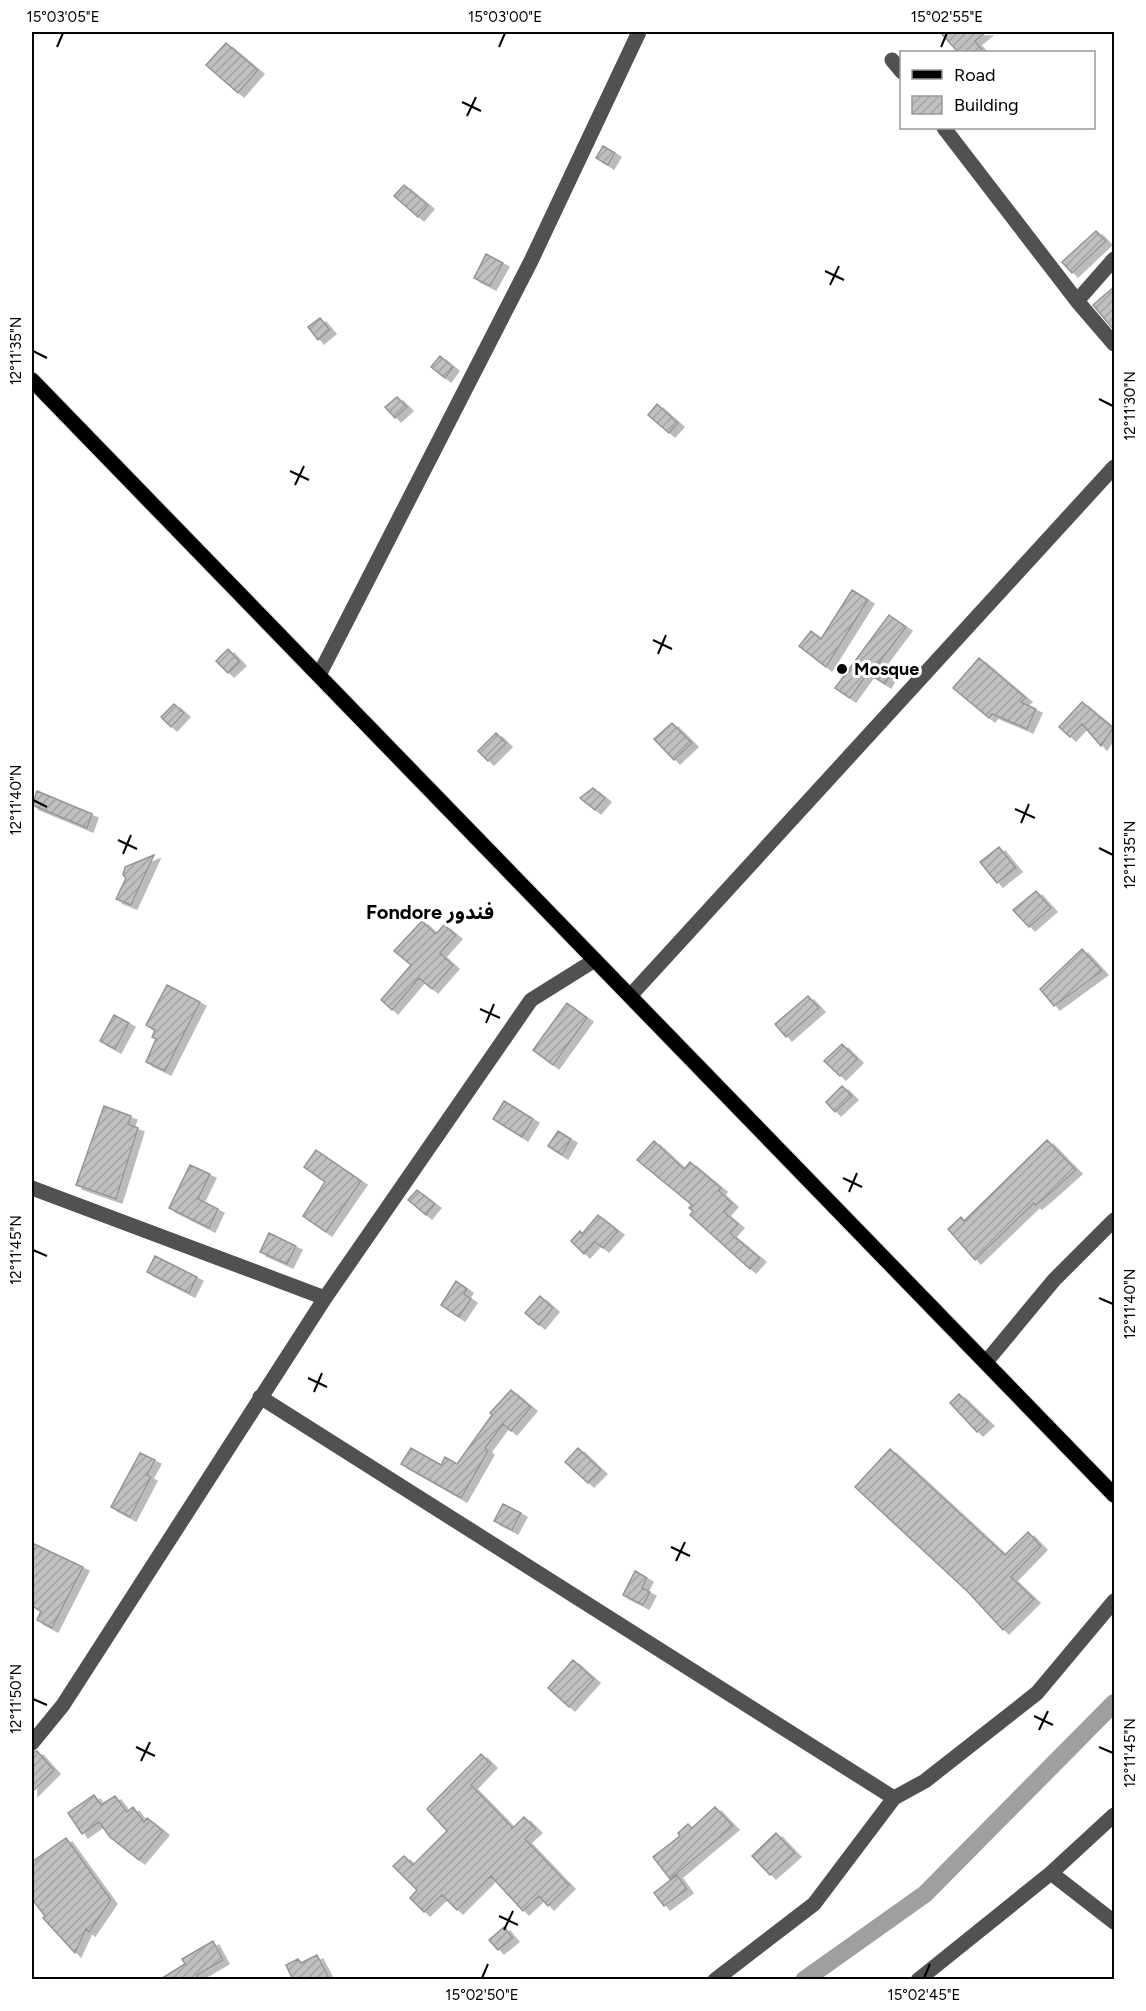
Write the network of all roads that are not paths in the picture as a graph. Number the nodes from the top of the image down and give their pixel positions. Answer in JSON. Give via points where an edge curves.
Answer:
{"nodes":[{"id":1,"x":639,"y":32,"type":"edge"},
{"id":2,"x":945,"y":129,"type":"edge"},
{"id":3,"x":1114,"y":259,"type":"edge"},
{"id":4,"x":1077,"y":301,"type":"junction"},
{"id":5,"x":1114,"y":344,"type":"edge"},
{"id":6,"x":32,"y":380,"type":"edge"},
{"id":7,"x":1114,"y":467,"type":"edge"},
{"id":8,"x":319,"y":675,"type":"junction"},
{"id":9,"x":595,"y":960,"type":"junction"},
{"id":10,"x":630,"y":996,"type":"junction"},
{"id":11,"x":32,"y":1188,"type":"edge"},
{"id":12,"x":1114,"y":1220,"type":"edge"},
{"id":13,"x":325,"y":1298,"type":"junction"},
{"id":14,"x":986,"y":1362,"type":"junction"},
{"id":15,"x":260,"y":1397,"type":"junction"},
{"id":16,"x":1114,"y":1495,"type":"edge"},
{"id":17,"x":1114,"y":1601,"type":"edge"},
{"id":18,"x":32,"y":1743,"type":"edge"},
{"id":19,"x":894,"y":1798,"type":"junction"},
{"id":20,"x":1114,"y":1815,"type":"edge"},
{"id":21,"x":1050,"y":1873,"type":"junction"},
{"id":22,"x":1114,"y":1922,"type":"edge"},
{"id":23,"x":715,"y":1980,"type":"edge"},
{"id":24,"x":918,"y":1980,"type":"edge"}],
"edges":[{"from":1,"to":8,"type":"street","via":[[531,261]]},
{"from":2,"to":4,"type":"street"},
{"from":3,"to":4,"type":"street"},
{"from":4,"to":5,"type":"street"},
{"from":6,"to":8,"type":"main road"},
{"from":7,"to":10,"type":"street"},
{"from":8,"to":9,"type":"main road"},
{"from":9,"to":10,"type":"main road"},
{"from":9,"to":13,"type":"street","via":[[531,1000]]},
{"from":10,"to":14,"type":"main road"},
{"from":11,"to":13,"type":"street"},
{"from":12,"to":14,"type":"street","via":[[1054,1280]]},
{"from":13,"to":15,"type":"street"},
{"from":14,"to":16,"type":"main road"},
{"from":15,"to":18,"type":"street","via":[[63,1705]]},
{"from":15,"to":19,"type":"street"},
{"from":17,"to":19,"type":"street","via":[[1037,1693],[925,1781]]},
{"from":19,"to":23,"type":"street","via":[[814,1904]]},
{"from":20,"to":21,"type":"street"},
{"from":21,"to":22,"type":"street"},
{"from":21,"to":24,"type":"street"}]}
